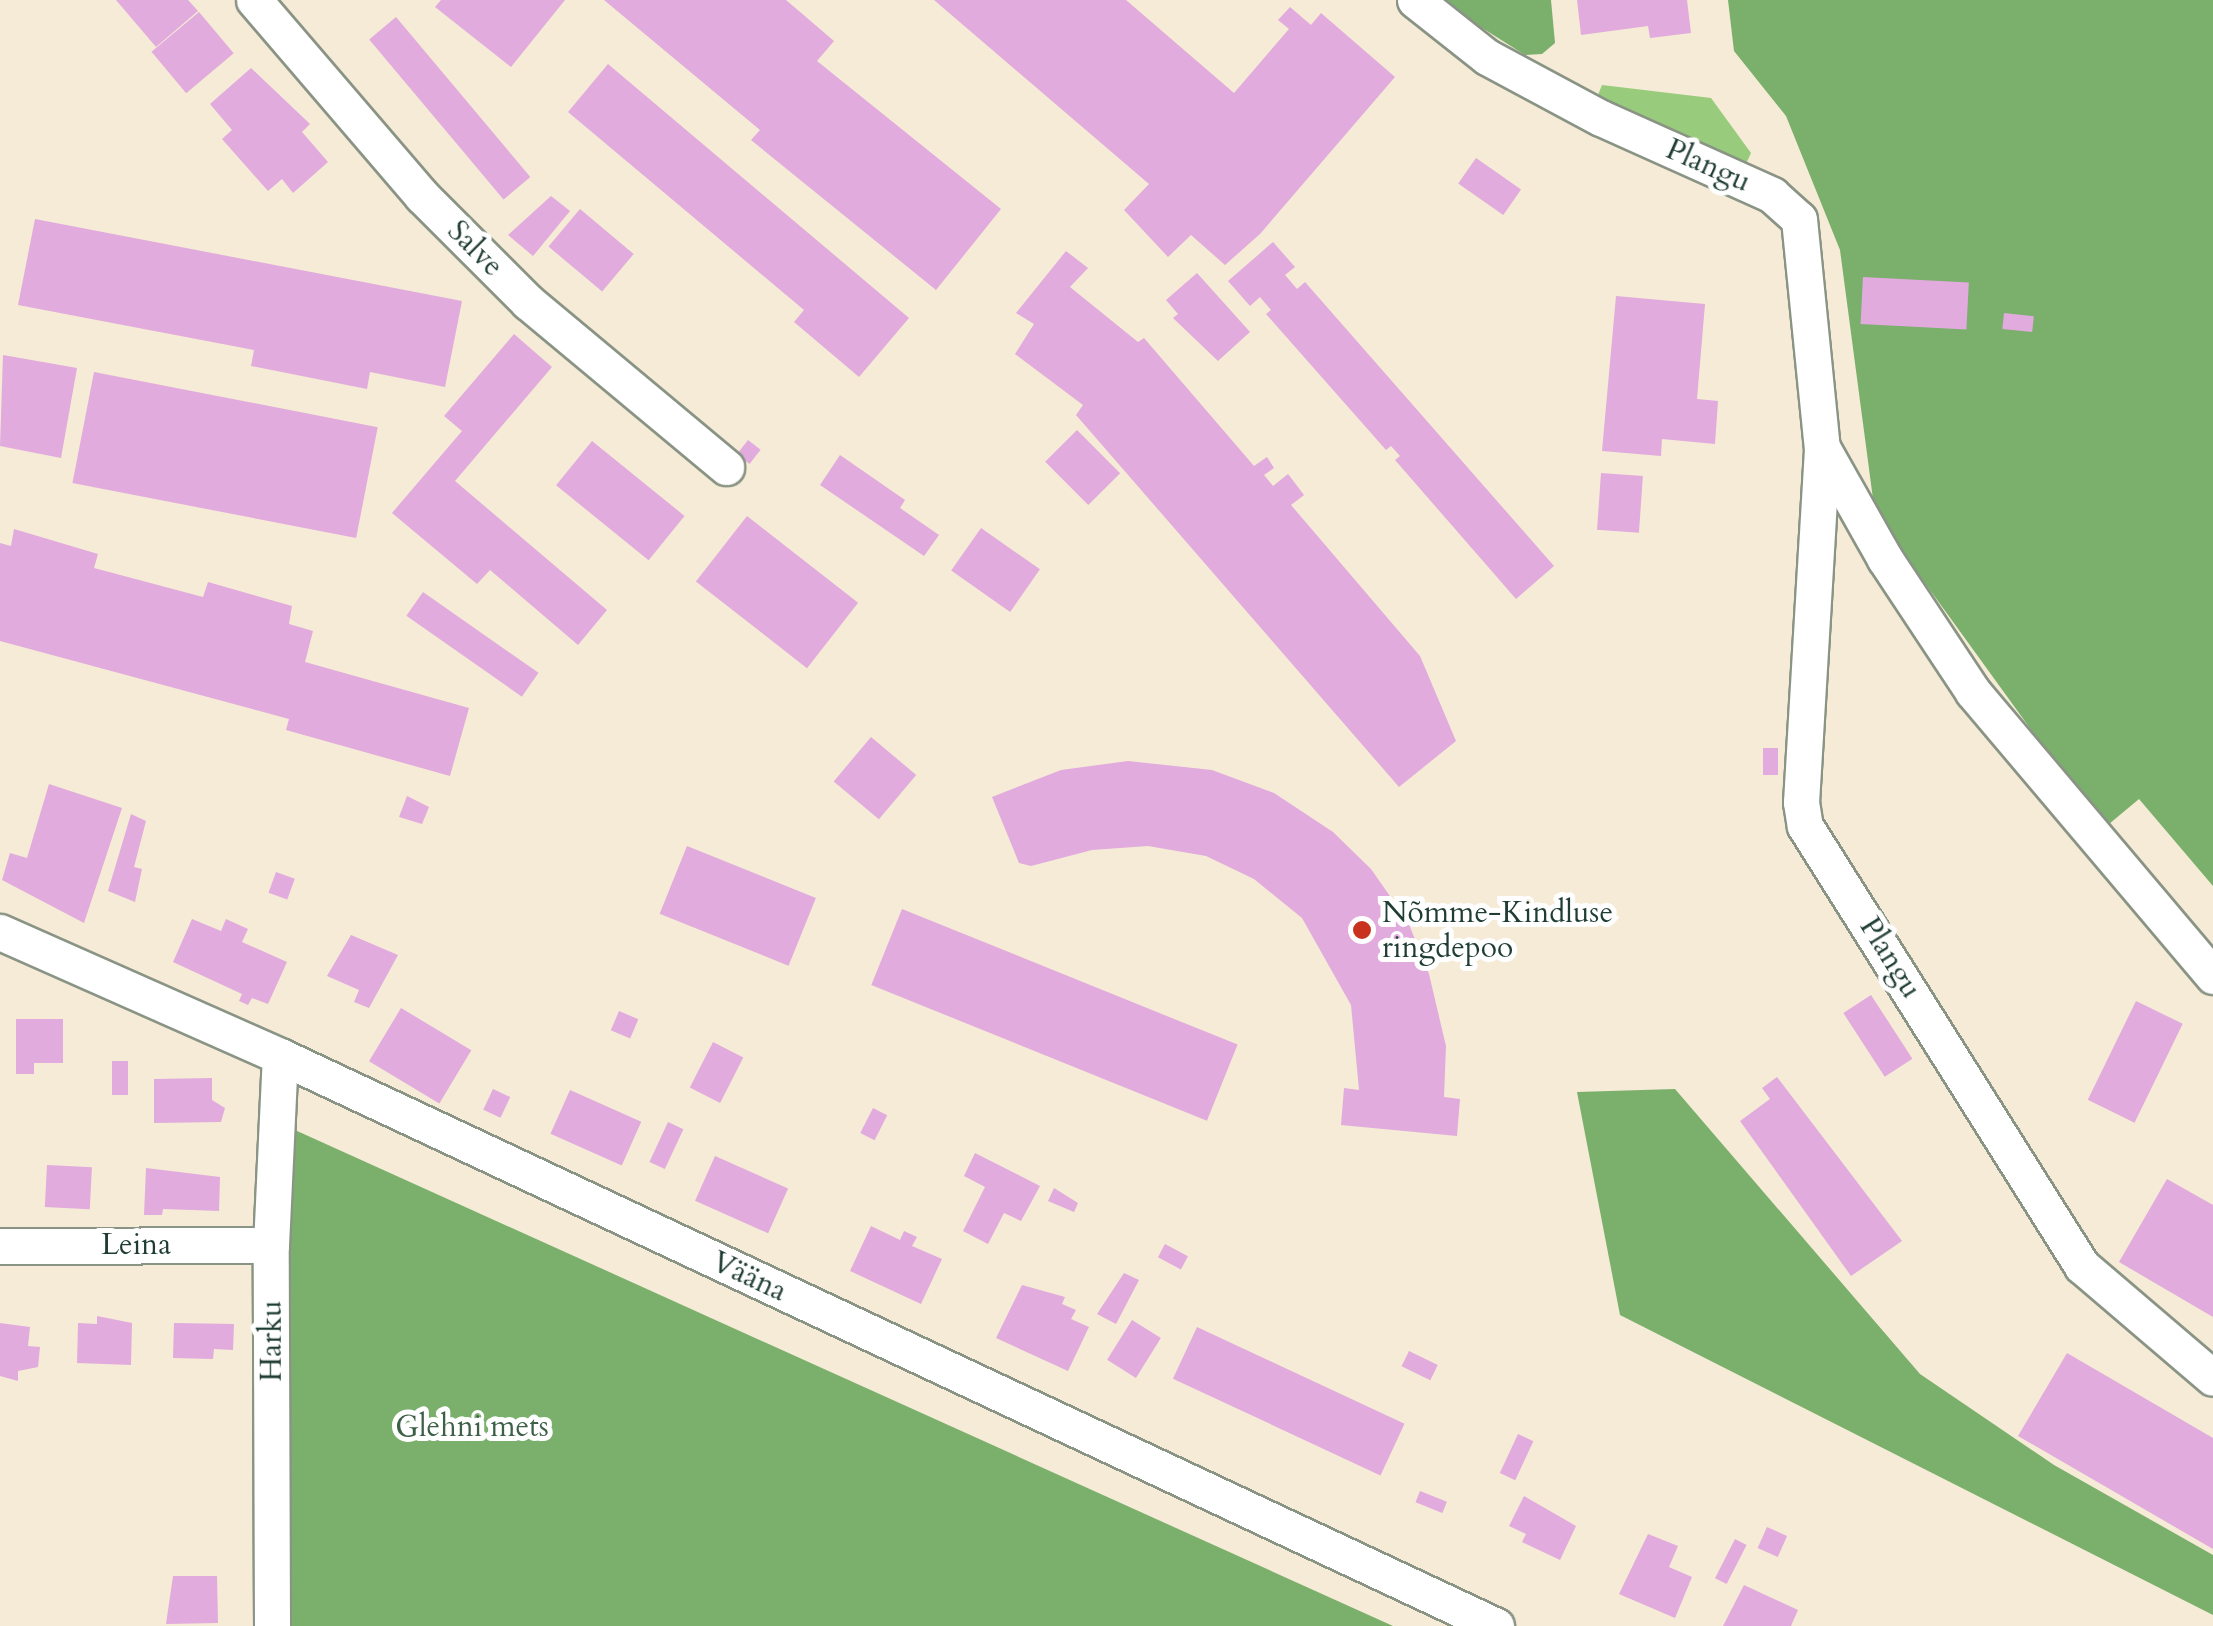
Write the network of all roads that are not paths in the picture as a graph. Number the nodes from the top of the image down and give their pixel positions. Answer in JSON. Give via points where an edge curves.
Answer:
{"nodes":[{"id":1,"x":254,"y":0,"type":"edge"},
{"id":2,"x":1415,"y":0,"type":"edge"},
{"id":3,"x":1822,"y":448,"type":"junction"},
{"id":4,"x":726,"y":466,"type":"dead end"},
{"id":5,"x":0,"y":932,"type":"edge"},
{"id":6,"x":2213,"y":976,"type":"edge"},
{"id":7,"x":280,"y":1056,"type":"junction"},
{"id":8,"x":272,"y":1245,"type":"junction"},
{"id":9,"x":0,"y":1246,"type":"edge"},
{"id":10,"x":2213,"y":1378,"type":"edge"},
{"id":11,"x":272,"y":1626,"type":"edge"},
{"id":12,"x":1496,"y":1626,"type":"edge"}],
"edges":[{"from":1,"to":4,"type":"street","name":"Salve","via":[[422,196],[528,302]]},
{"from":2,"to":3,"type":"street","name":"Plangu","via":[[1487,57],[1772,195],[1800,219]]},
{"from":3,"to":6,"type":"street","name":"Plangu","via":[[1973,692]]},
{"from":3,"to":10,"type":"street","name":"Plangu","via":[[1801,802],[1806,826],[2082,1266]]},
{"from":5,"to":7,"type":"street","name":"Vääna"},
{"from":7,"to":8,"type":"street","name":"Harku"},
{"from":7,"to":12,"type":"street","name":"Vääna"},
{"from":8,"to":9,"type":"street","name":"Leina"},
{"from":8,"to":11,"type":"street","name":"Harku"}]}
